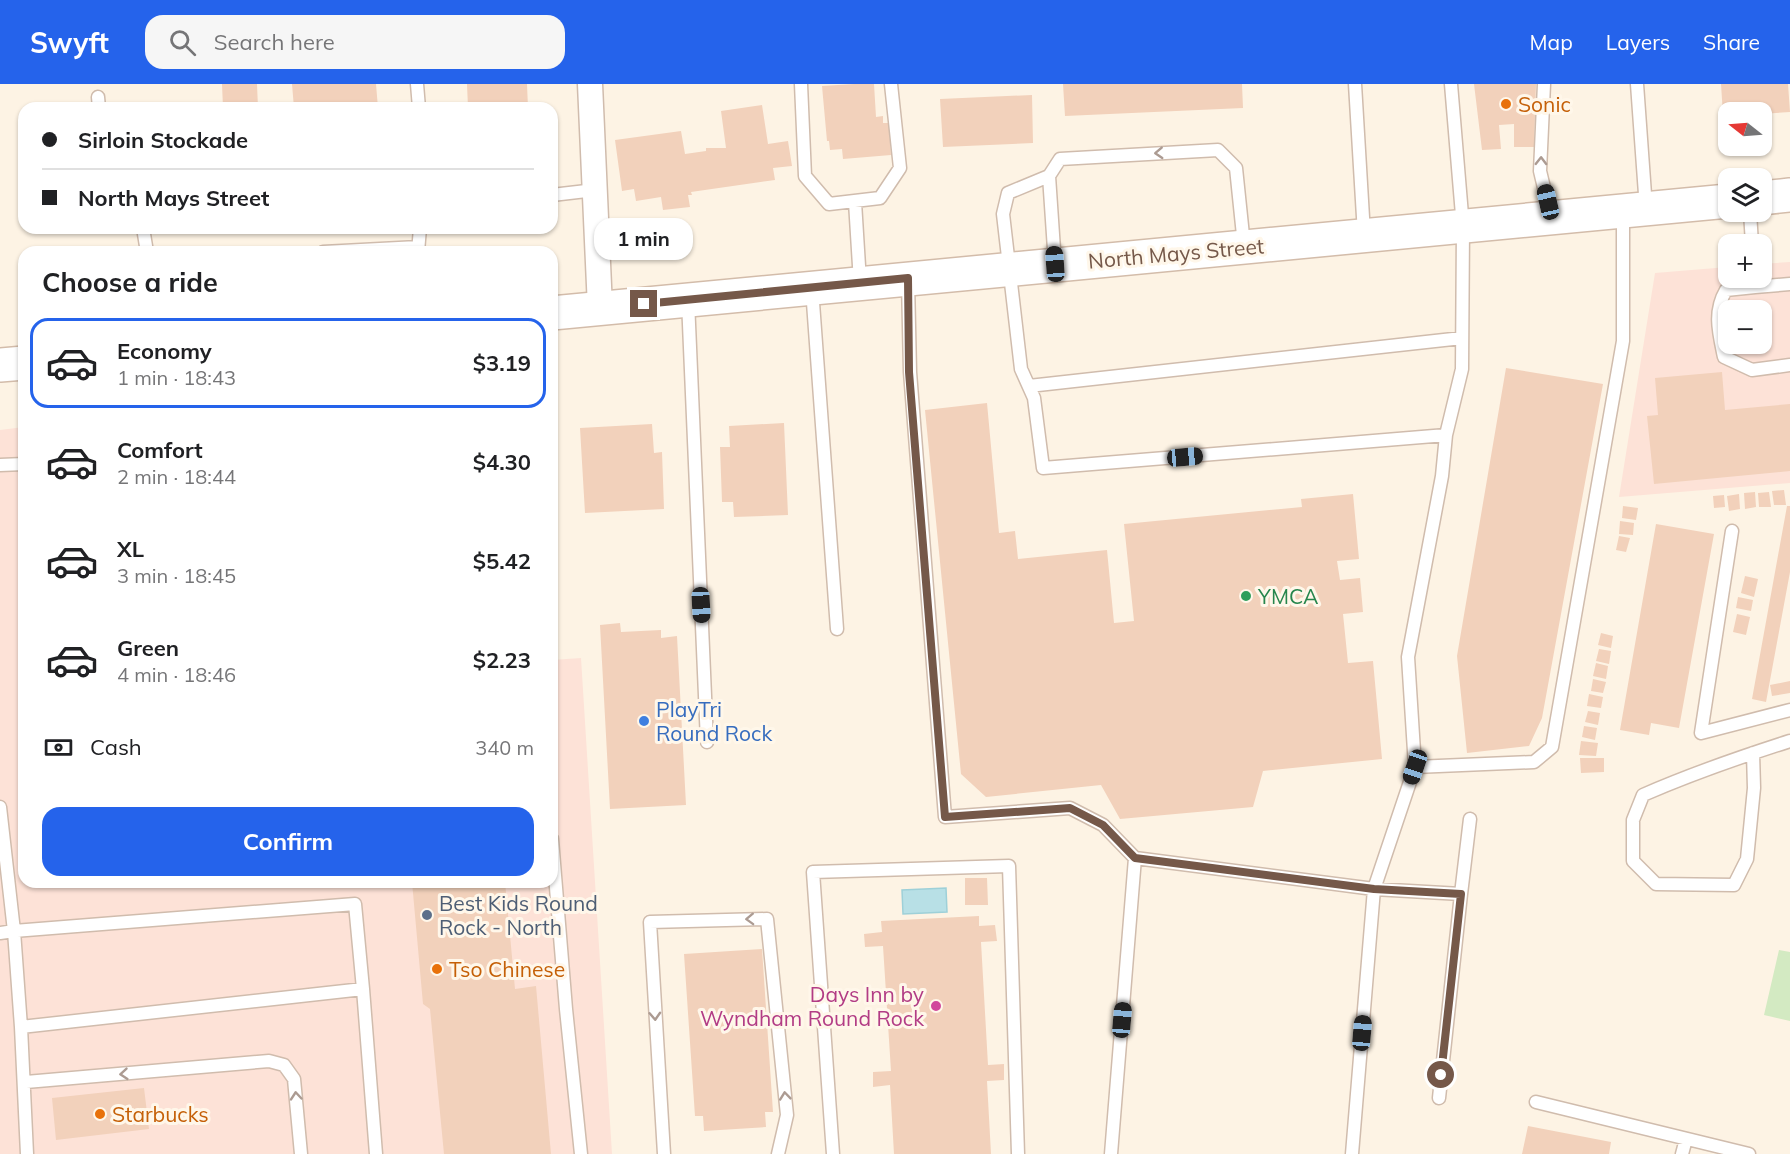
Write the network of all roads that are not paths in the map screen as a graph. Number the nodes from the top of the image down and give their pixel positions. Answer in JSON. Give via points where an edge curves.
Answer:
{"nodes":[{"id":1,"x":417,"y":84,"type":"edge"},
{"id":2,"x":590,"y":84,"type":"edge"},
{"id":3,"x":801,"y":84,"type":"edge"},
{"id":4,"x":891,"y":84,"type":"edge"},
{"id":5,"x":1355,"y":84,"type":"edge"},
{"id":6,"x":1451,"y":84,"type":"edge"},
{"id":7,"x":1545,"y":84,"type":"edge"},
{"id":8,"x":1637,"y":84,"type":"edge"},
{"id":9,"x":418,"y":102,"type":"edge"},
{"id":10,"x":1049,"y":176,"type":"junction"},
{"id":11,"x":595,"y":190,"type":"junction"},
{"id":12,"x":558,"y":194,"type":"edge"},
{"id":13,"x":1790,"y":195,"type":"edge"},
{"id":14,"x":1772,"y":197,"type":"edge"},
{"id":15,"x":855,"y":202,"type":"junction"},
{"id":16,"x":1718,"y":202,"type":"edge"},
{"id":17,"x":1635,"y":211,"type":"junction"},
{"id":18,"x":1551,"y":218,"type":"junction"},
{"id":19,"x":1463,"y":227,"type":"junction"},
{"id":20,"x":1364,"y":236,"type":"junction"},
{"id":21,"x":1244,"y":246,"type":"junction"},
{"id":22,"x":1055,"y":264,"type":"junction"},
{"id":23,"x":1008,"y":268,"type":"junction"},
{"id":24,"x":908,"y":278,"type":"junction"},
{"id":25,"x":860,"y":283,"type":"junction"},
{"id":26,"x":1772,"y":283,"type":"edge"},
{"id":27,"x":1790,"y":284,"type":"edge"},
{"id":28,"x":812,"y":288,"type":"junction"},
{"id":29,"x":1733,"y":288,"type":"edge"},
{"id":30,"x":688,"y":300,"type":"junction"},
{"id":31,"x":600,"y":308,"type":"junction"},
{"id":32,"x":558,"y":312,"type":"edge"},
{"id":33,"x":1462,"y":338,"type":"junction"},
{"id":34,"x":18,"y":364,"type":"edge"},
{"id":35,"x":1790,"y":365,"type":"edge"},
{"id":36,"x":0,"y":366,"type":"edge"},
{"id":37,"x":1029,"y":386,"type":"junction"},
{"id":38,"x":1446,"y":435,"type":"junction"},
{"id":39,"x":18,"y":464,"type":"edge"},
{"id":40,"x":0,"y":465,"type":"edge"},
{"id":41,"x":1732,"y":531,"type":"dead end"},
{"id":42,"x":837,"y":629,"type":"dead end"},
{"id":43,"x":1790,"y":710,"type":"edge"},
{"id":44,"x":1790,"y":741,"type":"edge"},
{"id":45,"x":707,"y":742,"type":"dead end"},
{"id":46,"x":1753,"y":753,"type":"junction"},
{"id":47,"x":1415,"y":767,"type":"junction"},
{"id":48,"x":0,"y":807,"type":"edge"},
{"id":49,"x":1470,"y":819,"type":"dead end"},
{"id":50,"x":1135,"y":858,"type":"junction"},
{"id":51,"x":556,"y":888,"type":"edge"},
{"id":52,"x":1374,"y":889,"type":"junction"},
{"id":53,"x":1461,"y":894,"type":"junction"},
{"id":54,"x":14,"y":931,"type":"junction"},
{"id":55,"x":0,"y":933,"type":"edge"},
{"id":56,"x":363,"y":989,"type":"junction"},
{"id":57,"x":21,"y":1027,"type":"junction"},
{"id":58,"x":26,"y":1082,"type":"junction"},
{"id":59,"x":1439,"y":1098,"type":"dead end"},
{"id":60,"x":1536,"y":1102,"type":"dead end"},
{"id":61,"x":1686,"y":1139,"type":"junction"},
{"id":62,"x":27,"y":1154,"type":"edge"},
{"id":63,"x":301,"y":1154,"type":"edge"},
{"id":64,"x":376,"y":1154,"type":"edge"},
{"id":65,"x":581,"y":1154,"type":"edge"},
{"id":66,"x":663,"y":1154,"type":"edge"},
{"id":67,"x":778,"y":1154,"type":"edge"},
{"id":68,"x":833,"y":1154,"type":"edge"},
{"id":69,"x":1018,"y":1154,"type":"edge"},
{"id":70,"x":1111,"y":1154,"type":"edge"},
{"id":71,"x":1352,"y":1154,"type":"edge"},
{"id":72,"x":1682,"y":1154,"type":"edge"},
{"id":73,"x":1749,"y":1154,"type":"edge"}],
"edges":[{"from":1,"to":9,"type":"lane"},
{"from":2,"to":11,"type":"street"},
{"from":3,"to":15,"type":"lane","via":[[804,176],[829,204]]},
{"from":4,"to":15,"type":"lane","via":[[900,168],[880,198]]},
{"from":5,"to":20,"type":"lane"},
{"from":6,"to":19,"type":"lane"},
{"from":18,"to":7,"type":"lane","one_way":true,"via":[[1540,171]]},
{"from":8,"to":17,"type":"lane"},
{"from":21,"to":10,"type":"lane","one_way":true,"via":[[1236,168],[1218,150],[1060,159]]},
{"from":10,"to":22,"type":"lane"},
{"from":10,"to":23,"type":"lane","via":[[1008,193],[1003,214]]},
{"from":11,"to":12,"type":"lane"},
{"from":11,"to":31,"type":"street"},
{"from":13,"to":14,"type":"main road"},
{"from":15,"to":25,"type":"lane"},
{"from":16,"to":17,"type":"main road","name":"North Mays Street"},
{"from":17,"to":18,"type":"main road","name":"North Mays Street"},
{"from":17,"to":47,"type":"lane","via":[[1623,341],[1552,747],[1534,762]]},
{"from":18,"to":19,"type":"main road","name":"North Mays Street"},
{"from":19,"to":20,"type":"main road","name":"North Mays Street"},
{"from":19,"to":33,"type":"lane"},
{"from":20,"to":21,"type":"main road","name":"North Mays Street"},
{"from":21,"to":22,"type":"main road","name":"North Mays Street"},
{"from":22,"to":23,"type":"main road","name":"North Mays Street"},
{"from":23,"to":24,"type":"main road","name":"North Mays Street"},
{"from":23,"to":37,"type":"lane","via":[[1021,369]]},
{"from":24,"to":25,"type":"main road","name":"North Mays Street"},
{"from":24,"to":50,"type":"lane","via":[[909,372],[945,817],[1070,808],[1103,825]]},
{"from":25,"to":28,"type":"main road","name":"North Mays Street"},
{"from":26,"to":27,"type":"lane"},
{"from":28,"to":30,"type":"main road","name":"North Mays Street"},
{"from":28,"to":42,"type":"lane"},
{"from":29,"to":35,"type":"lane","via":[[1726,290],[1718,303],[1717,323],[1724,357],[1752,370]]},
{"from":30,"to":31,"type":"main road","name":"North Mays Street"},
{"from":30,"to":45,"type":"lane"},
{"from":31,"to":32,"type":"main road","name":"North Mays Street"},
{"from":33,"to":37,"type":"lane"},
{"from":33,"to":38,"type":"lane","via":[[1462,369]]},
{"from":34,"to":36,"type":"main road"},
{"from":37,"to":38,"type":"lane","via":[[1043,468]]},
{"from":38,"to":47,"type":"lane","via":[[1408,657]]},
{"from":39,"to":40,"type":"lane"},
{"from":41,"to":43,"type":"lane","via":[[1701,733]]},
{"from":44,"to":46,"type":"lane"},
{"from":46,"to":46,"type":"lane","via":[[1643,795],[1633,820],[1633,861],[1656,884],[1734,885],[1748,859]]},
{"from":47,"to":52,"type":"lane"},
{"from":48,"to":54,"type":"lane"},
{"from":49,"to":53,"type":"lane"},
{"from":50,"to":52,"type":"lane"},
{"from":50,"to":70,"type":"lane"},
{"from":51,"to":65,"type":"lane"},
{"from":52,"to":53,"type":"lane"},
{"from":52,"to":71,"type":"lane"},
{"from":53,"to":59,"type":"lane"},
{"from":54,"to":55,"type":"lane"},
{"from":54,"to":56,"type":"lane","via":[[355,903]]},
{"from":54,"to":57,"type":"lane"},
{"from":56,"to":57,"type":"lane"},
{"from":56,"to":64,"type":"lane"},
{"from":57,"to":58,"type":"lane"},
{"from":58,"to":62,"type":"lane"},
{"from":63,"to":58,"type":"lane","one_way":true,"via":[[294,1079],[284,1065],[269,1061]]},
{"from":60,"to":61,"type":"lane"},
{"from":61,"to":72,"type":"lane"},
{"from":61,"to":73,"type":"lane"},
{"from":67,"to":66,"type":"lane","one_way":true,"via":[[787,1115],[767,919],[650,922]]},
{"from":68,"to":69,"type":"lane","via":[[813,872],[1009,866]]}]}
